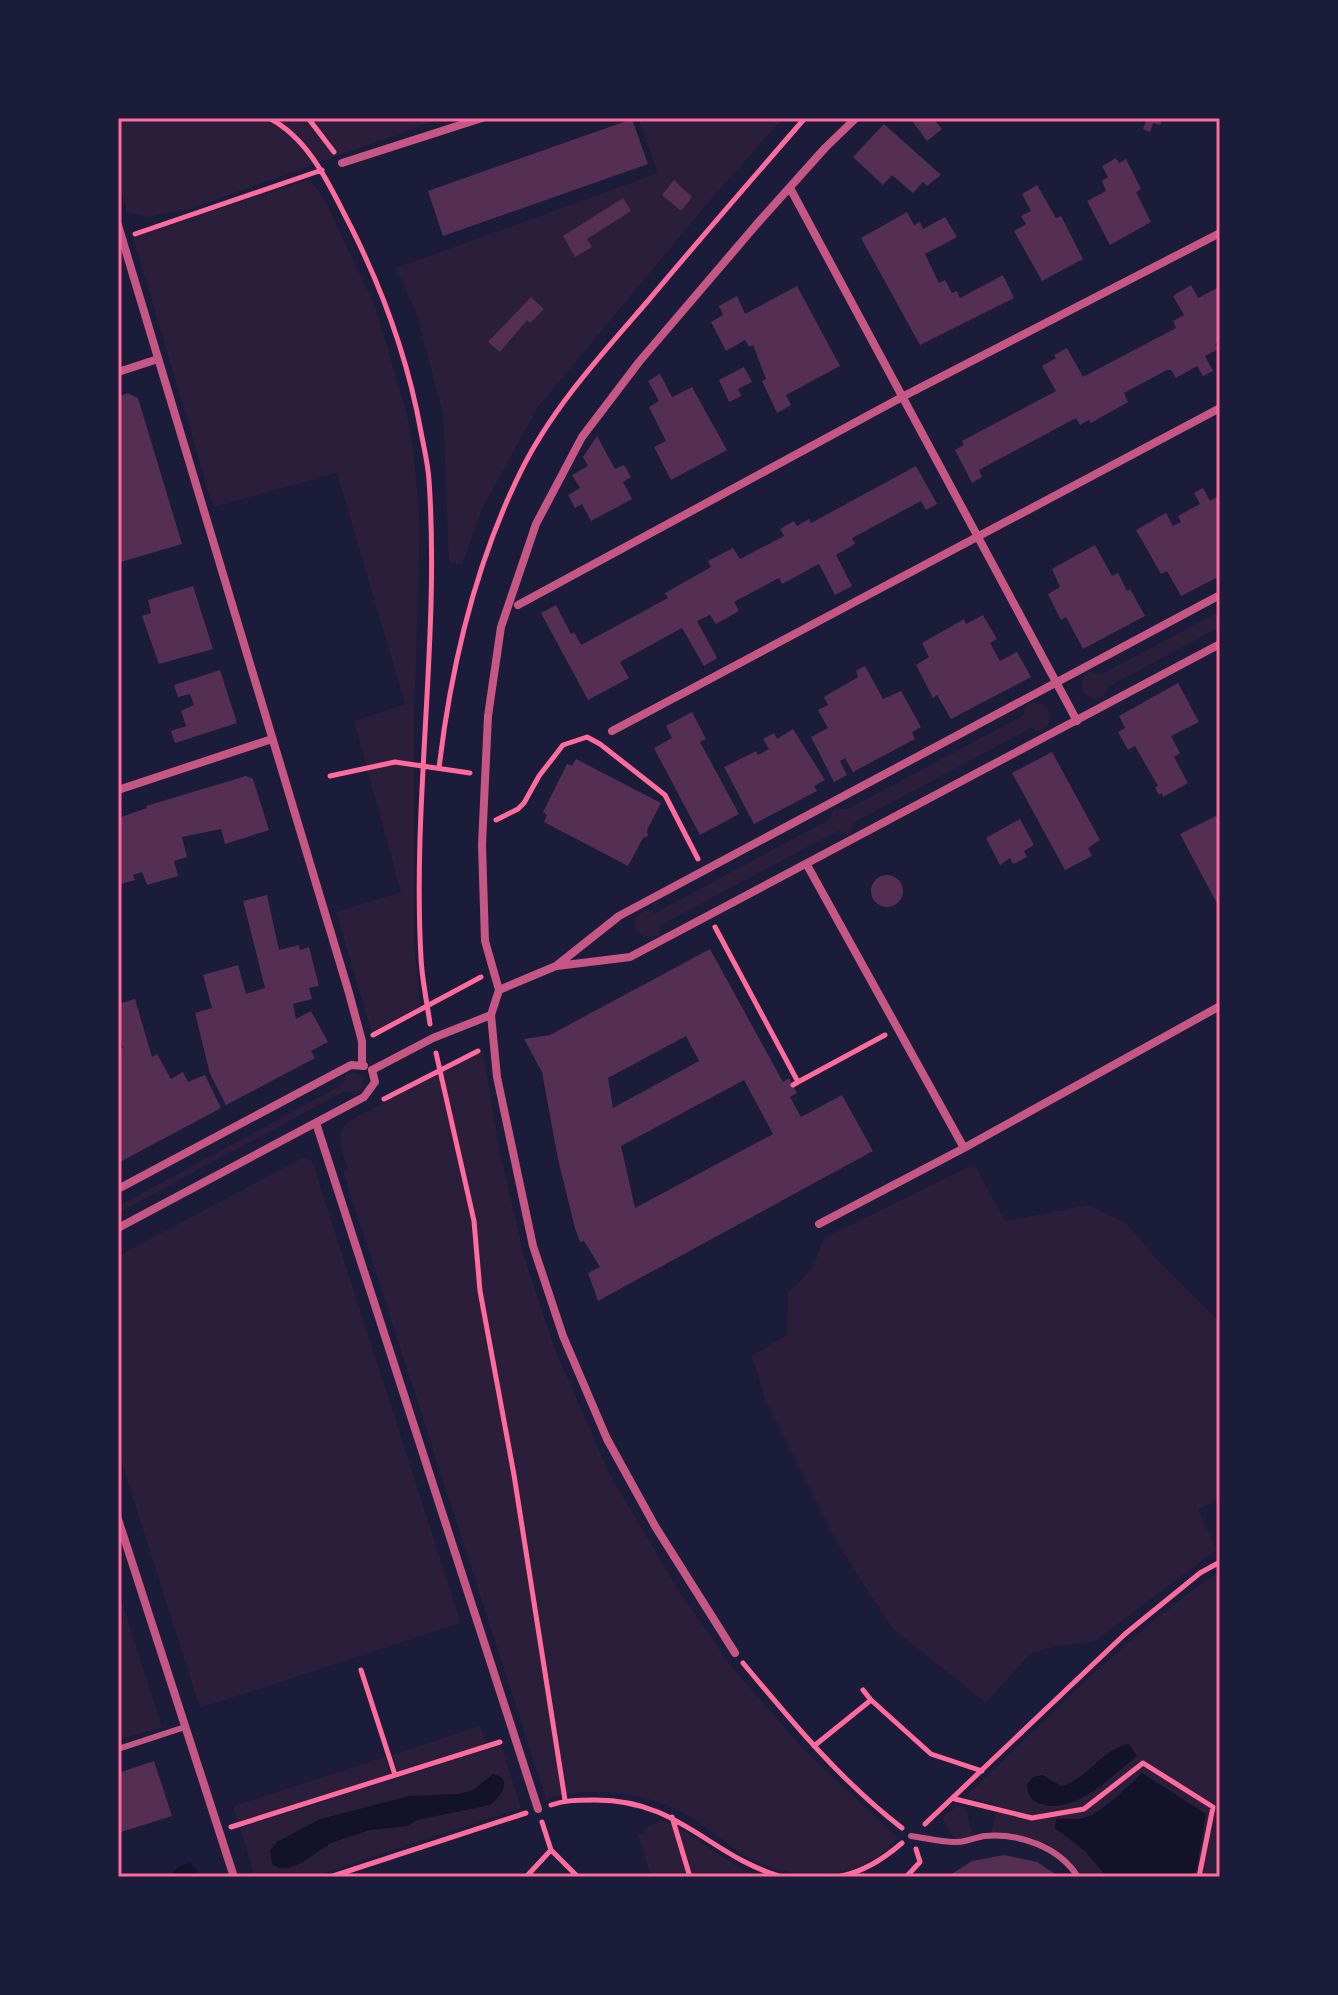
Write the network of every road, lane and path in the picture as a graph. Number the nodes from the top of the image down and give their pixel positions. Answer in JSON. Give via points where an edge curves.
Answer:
{"nodes":[{"id":1,"x":269,"y":118,"type":"edge"},
{"id":2,"x":308,"y":118,"type":"edge"},
{"id":3,"x":482,"y":118,"type":"edge"},
{"id":4,"x":856,"y":118,"type":"edge"},
{"id":5,"x":342,"y":163,"type":"joint"},
{"id":6,"x":322,"y":170,"type":"junction"},
{"id":7,"x":790,"y":188,"type":"junction"},
{"id":8,"x":118,"y":225,"type":"edge"},
{"id":9,"x":1220,"y":233,"type":"edge"},
{"id":10,"x":122,"y":238,"type":"junction"},
{"id":11,"x":158,"y":359,"type":"junction"},
{"id":12,"x":118,"y":372,"type":"edge"},
{"id":13,"x":904,"y":396,"type":"junction"},
{"id":14,"x":1220,"y":408,"type":"edge"},
{"id":15,"x":976,"y":536,"type":"junction"},
{"id":16,"x":1220,"y":595,"type":"edge"},
{"id":17,"x":518,"y":605,"type":"dead end"},
{"id":18,"x":1220,"y":644,"type":"edge"},
{"id":19,"x":1057,"y":684,"type":"junction"},
{"id":20,"x":1077,"y":721,"type":"junction"},
{"id":21,"x":612,"y":731,"type":"dead end"},
{"id":22,"x":272,"y":739,"type":"junction"},
{"id":23,"x":424,"y":765,"type":"junction"},
{"id":24,"x":452,"y":771,"type":"dead end"},
{"id":25,"x":330,"y":776,"type":"dead end"},
{"id":26,"x":118,"y":790,"type":"edge"},
{"id":27,"x":483,"y":826,"type":"junction"},
{"id":28,"x":807,"y":865,"type":"junction"},
{"id":29,"x":704,"y":871,"type":"junction"},
{"id":30,"x":709,"y":916,"type":"junction"},
{"id":31,"x":556,"y":966,"type":"junction"},
{"id":32,"x":494,"y":970,"type":"junction"},
{"id":33,"x":499,"y":990,"type":"junction"},
{"id":34,"x":428,"y":1006,"type":"junction"},
{"id":35,"x":1220,"y":1006,"type":"edge"},
{"id":36,"x":491,"y":1015,"type":"junction"},
{"id":37,"x":898,"y":1029,"type":"junction"},
{"id":38,"x":362,"y":1041,"type":"junction"},
{"id":39,"x":494,"y":1044,"type":"junction"},
{"id":40,"x":362,"y":1064,"type":"junction"},
{"id":41,"x":372,"y":1070,"type":"junction"},
{"id":42,"x":440,"y":1070,"type":"junction"},
{"id":43,"x":364,"y":1097,"type":"junction"},
{"id":44,"x":316,"y":1123,"type":"junction"},
{"id":45,"x":964,"y":1148,"type":"junction"},
{"id":46,"x":118,"y":1189,"type":"edge"},
{"id":47,"x":819,"y":1224,"type":"dead end"},
{"id":48,"x":118,"y":1228,"type":"edge"},
{"id":49,"x":118,"y":1519,"type":"edge"},
{"id":50,"x":1220,"y":1562,"type":"edge"},
{"id":51,"x":735,"y":1653,"type":"joint"},
{"id":52,"x":361,"y":1670,"type":"dead end"},
{"id":53,"x":863,"y":1690,"type":"dead end"},
{"id":54,"x":871,"y":1700,"type":"junction"},
{"id":55,"x":185,"y":1727,"type":"junction"},
{"id":56,"x":515,"y":1737,"type":"junction"},
{"id":57,"x":814,"y":1746,"type":"junction"},
{"id":58,"x":118,"y":1749,"type":"edge"},
{"id":59,"x":982,"y":1771,"type":"junction"},
{"id":60,"x":395,"y":1775,"type":"junction"},
{"id":61,"x":538,"y":1809,"type":"junction"},
{"id":62,"x":672,"y":1816,"type":"junction"},
{"id":63,"x":219,"y":1831,"type":"junction"},
{"id":64,"x":911,"y":1836,"type":"junction"},
{"id":65,"x":551,"y":1850,"type":"junction"},
{"id":66,"x":855,"y":1875,"type":"edge"},
{"id":67,"x":234,"y":1877,"type":"edge"},
{"id":68,"x":330,"y":1877,"type":"edge"},
{"id":69,"x":526,"y":1877,"type":"edge"},
{"id":70,"x":578,"y":1877,"type":"edge"},
{"id":71,"x":690,"y":1877,"type":"edge"},
{"id":72,"x":782,"y":1877,"type":"edge"},
{"id":73,"x":837,"y":1877,"type":"edge"},
{"id":74,"x":906,"y":1877,"type":"edge"},
{"id":75,"x":1078,"y":1877,"type":"edge"},
{"id":76,"x":1199,"y":1877,"type":"edge"}],
"edges":[{"from":1,"to":6,"type":"path","via":[[287,128]]},
{"from":2,"to":5,"type":"path"},
{"from":3,"to":5,"type":"street"},
{"from":4,"to":7,"type":"street"},
{"from":6,"to":10,"type":"path"},
{"from":6,"to":23,"type":"path","via":[[392,318],[416,401],[426,462],[431,572]]},
{"from":7,"to":13,"type":"street"},
{"from":7,"to":27,"type":"street","via":[[639,362],[582,437],[536,524],[501,627],[488,716]]},
{"from":8,"to":10,"type":"street"},
{"from":9,"to":13,"type":"street"},
{"from":10,"to":11,"type":"street"},
{"from":11,"to":12,"type":"street"},
{"from":11,"to":22,"type":"street"},
{"from":13,"to":15,"type":"street"},
{"from":13,"to":17,"type":"street"},
{"from":14,"to":15,"type":"street"},
{"from":15,"to":19,"type":"street"},
{"from":15,"to":21,"type":"street"},
{"from":16,"to":19,"type":"street"},
{"from":18,"to":20,"type":"street"},
{"from":19,"to":20,"type":"street"},
{"from":19,"to":29,"type":"street"},
{"from":20,"to":28,"type":"street"},
{"from":22,"to":26,"type":"street"},
{"from":22,"to":38,"type":"street"},
{"from":23,"to":24,"type":"path"},
{"from":23,"to":25,"type":"path","via":[[395,762]]},
{"from":23,"to":34,"type":"path","via":[[421,960]]},
{"from":27,"to":29,"type":"path","via":[[518,809],[563,745],[587,737],[665,795]]},
{"from":27,"to":32,"type":"street","via":[[485,941]]},
{"from":28,"to":30,"type":"street"},
{"from":28,"to":37,"type":"street"},
{"from":29,"to":31,"type":"street","via":[[619,916]]},
{"from":30,"to":31,"type":"street","via":[[630,957]]},
{"from":30,"to":37,"type":"path","via":[[795,1084]]},
{"from":31,"to":33,"type":"street"},
{"from":32,"to":33,"type":"street"},
{"from":32,"to":34,"type":"path"},
{"from":33,"to":36,"type":"street"},
{"from":34,"to":38,"type":"path"},
{"from":35,"to":45,"type":"street"},
{"from":36,"to":39,"type":"street"},
{"from":36,"to":41,"type":"street"},
{"from":37,"to":45,"type":"street"},
{"from":38,"to":40,"type":"street"},
{"from":39,"to":42,"type":"path"},
{"from":39,"to":51,"type":"street","via":[[533,1246],[563,1336],[607,1439]]},
{"from":40,"to":41,"type":"street"},
{"from":40,"to":46,"type":"street","via":[[351,1065]]},
{"from":41,"to":43,"type":"street","via":[[375,1082]]},
{"from":42,"to":43,"type":"path","via":[[380,1101]]},
{"from":42,"to":62,"type":"path","via":[[474,1221],[480,1291],[565,1800],[624,1801]]},
{"from":43,"to":44,"type":"street"},
{"from":44,"to":48,"type":"street"},
{"from":44,"to":56,"type":"street"},
{"from":45,"to":47,"type":"street"},
{"from":49,"to":55,"type":"street"},
{"from":50,"to":59,"type":"path","via":[[1125,1634]]},
{"from":51,"to":57,"type":"path"},
{"from":52,"to":60,"type":"path"},
{"from":53,"to":54,"type":"path"},
{"from":54,"to":57,"type":"path"},
{"from":54,"to":59,"type":"path","via":[[931,1754]]},
{"from":55,"to":58,"type":"lane"},
{"from":55,"to":63,"type":"street"},
{"from":56,"to":60,"type":"path"},
{"from":56,"to":61,"type":"street"},
{"from":57,"to":64,"type":"path","via":[[864,1799]]},
{"from":59,"to":76,"type":"path","via":[[954,1799],[1032,1818],[1084,1809],[1143,1763],[1213,1807]]},
{"from":60,"to":63,"type":"path"},
{"from":61,"to":65,"type":"path"},
{"from":61,"to":68,"type":"path"},
{"from":62,"to":71,"type":"path"},
{"from":62,"to":72,"type":"path"},
{"from":63,"to":67,"type":"street"},
{"from":64,"to":74,"type":"path","via":[[920,1862]]},
{"from":64,"to":75,"type":"lane","via":[[957,1843],[986,1836],[1031,1842],[1052,1851]]},
{"from":65,"to":69,"type":"path"},
{"from":65,"to":70,"type":"path"},
{"from":66,"to":73,"type":"path"}]}
